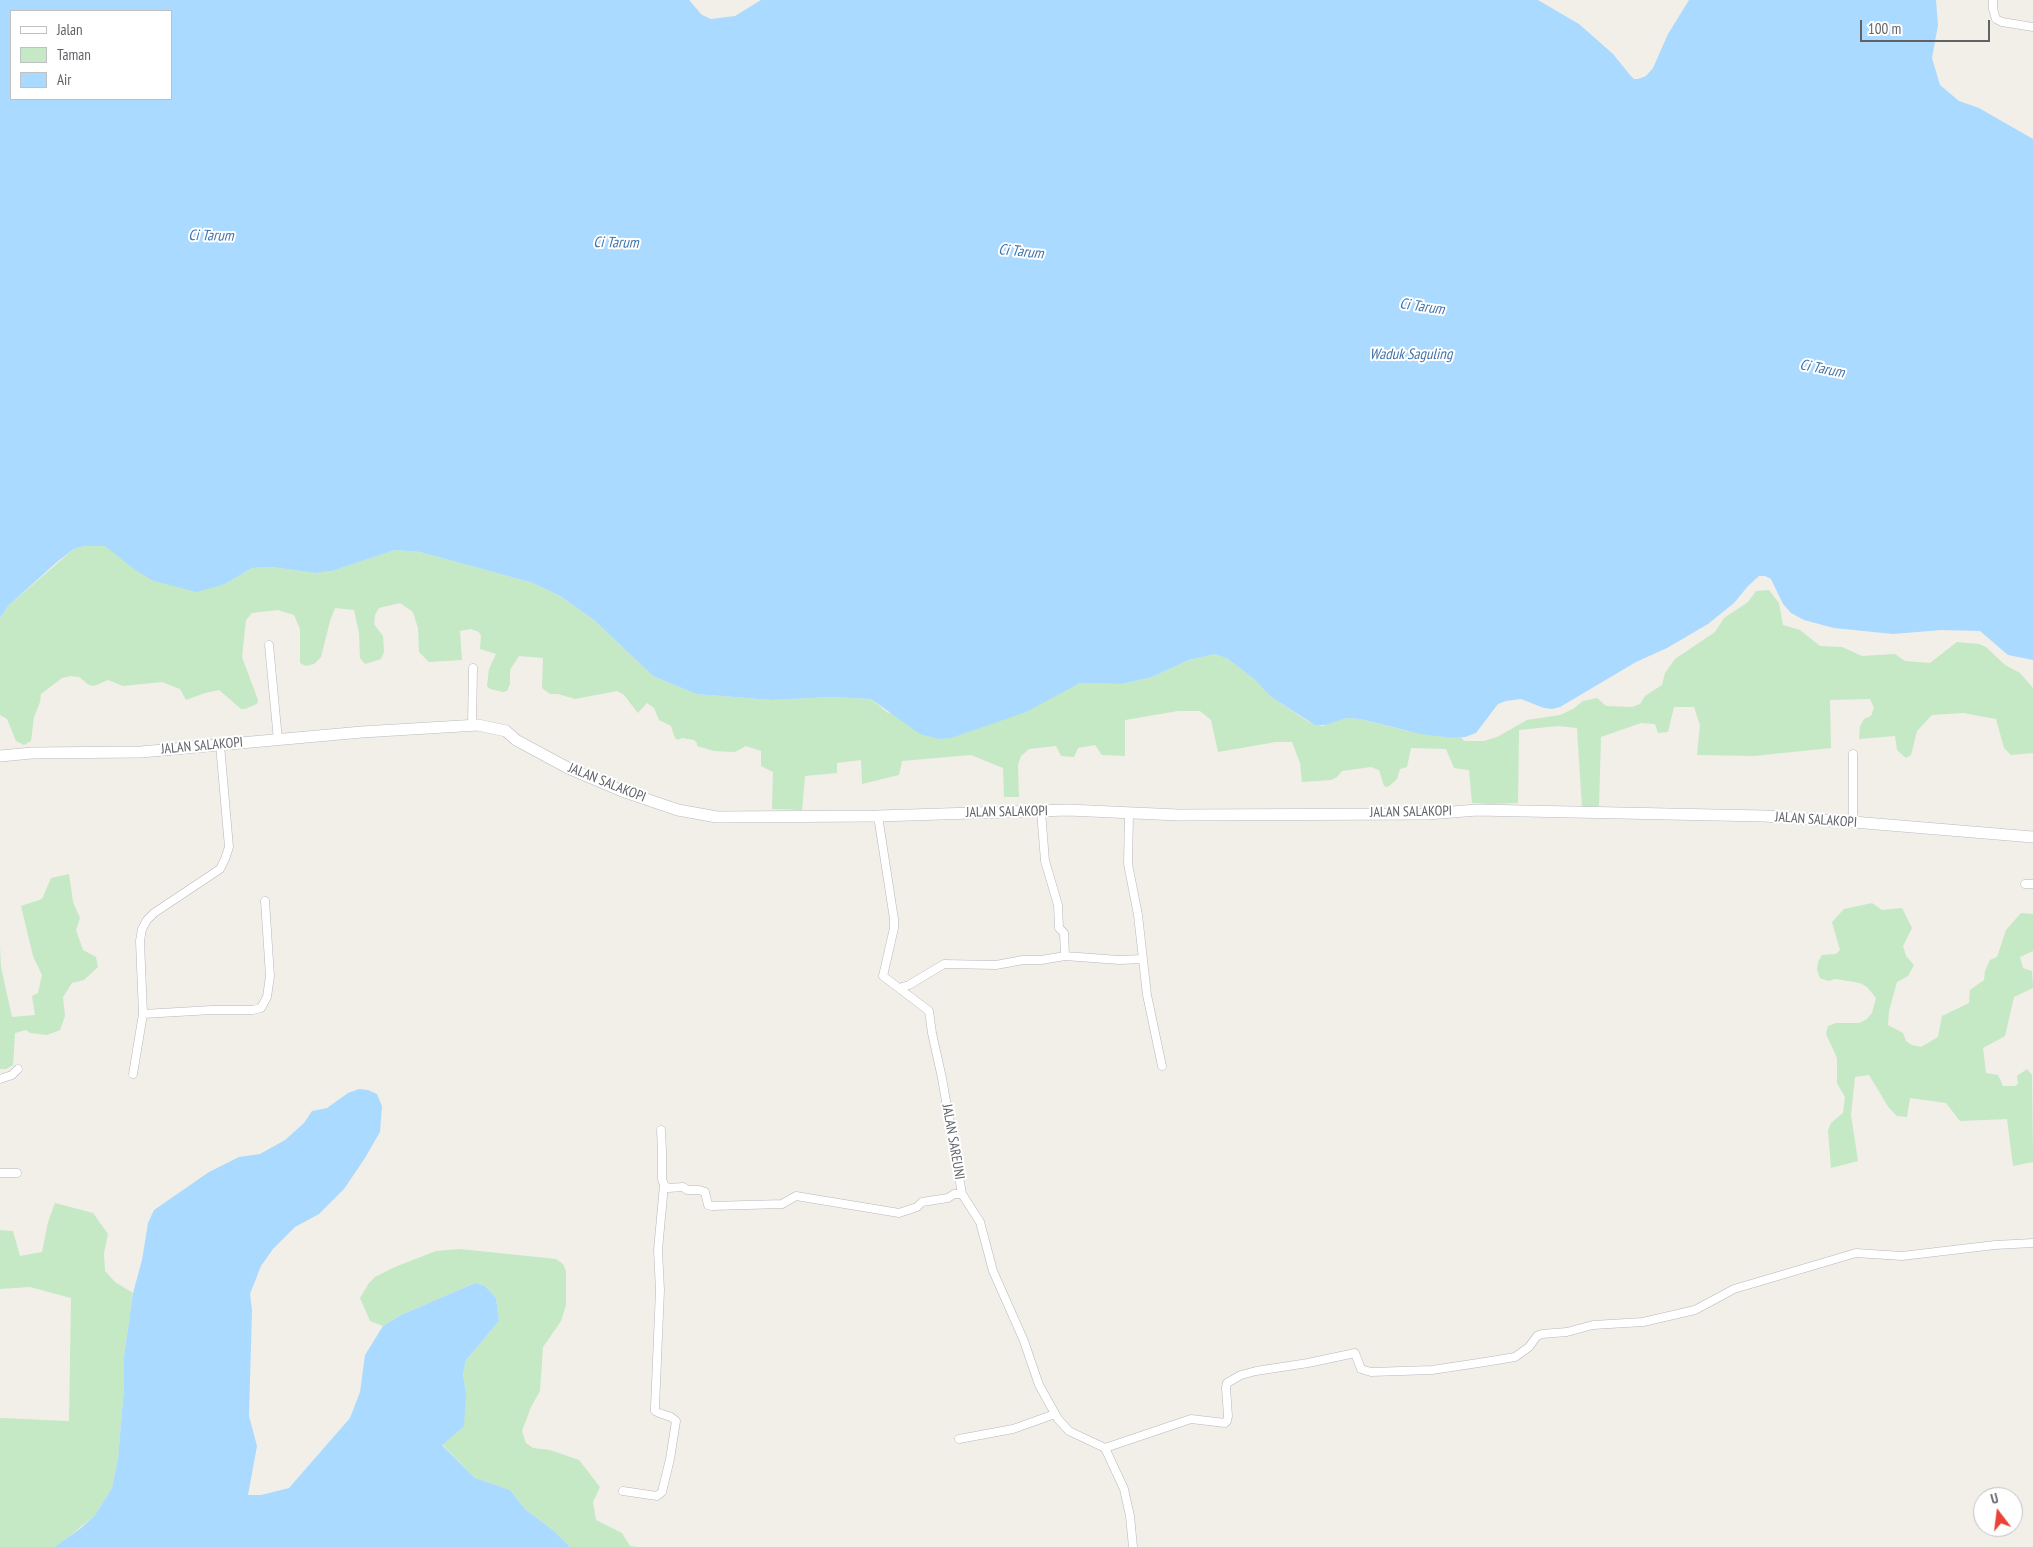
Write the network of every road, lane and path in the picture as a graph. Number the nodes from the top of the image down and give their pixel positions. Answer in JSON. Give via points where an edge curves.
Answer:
{"nodes":[{"id":1,"x":1993,"y":0,"type":"edge"},
{"id":2,"x":2033,"y":27,"type":"edge"},
{"id":3,"x":269,"y":645,"type":"dead end"},
{"id":4,"x":473,"y":668,"type":"dead end"},
{"id":5,"x":472,"y":725,"type":"junction"},
{"id":6,"x":278,"y":740,"type":"junction"},
{"id":7,"x":220,"y":745,"type":"junction"},
{"id":8,"x":1852,"y":754,"type":"dead end"},
{"id":9,"x":0,"y":756,"type":"edge"},
{"id":10,"x":1041,"y":811,"type":"junction"},
{"id":11,"x":1129,"y":812,"type":"junction"},
{"id":12,"x":878,"y":816,"type":"junction"},
{"id":13,"x":1853,"y":822,"type":"junction"},
{"id":14,"x":2033,"y":837,"type":"edge"},
{"id":15,"x":265,"y":901,"type":"dead end"},
{"id":16,"x":1065,"y":956,"type":"junction"},
{"id":17,"x":1143,"y":959,"type":"junction"},
{"id":18,"x":899,"y":988,"type":"junction"},
{"id":19,"x":143,"y":1014,"type":"junction"},
{"id":20,"x":1162,"y":1066,"type":"dead end"},
{"id":21,"x":18,"y":1069,"type":"dead end"},
{"id":22,"x":134,"y":1074,"type":"dead end"},
{"id":23,"x":0,"y":1079,"type":"edge"},
{"id":24,"x":661,"y":1130,"type":"dead end"},
{"id":25,"x":0,"y":1173,"type":"edge"},
{"id":26,"x":17,"y":1173,"type":"dead end"},
{"id":27,"x":664,"y":1185,"type":"junction"},
{"id":28,"x":962,"y":1194,"type":"junction"},
{"id":29,"x":2033,"y":1243,"type":"edge"},
{"id":30,"x":1055,"y":1414,"type":"junction"},
{"id":31,"x":959,"y":1439,"type":"dead end"},
{"id":32,"x":1105,"y":1448,"type":"junction"},
{"id":33,"x":623,"y":1491,"type":"dead end"},
{"id":34,"x":1133,"y":1547,"type":"edge"}],
"edges":[{"from":1,"to":2,"type":"street","via":[[1996,19]]},
{"from":3,"to":6,"type":"street"},
{"from":4,"to":5,"type":"street"},
{"from":5,"to":6,"type":"street","name":"JALAN SALAKOPI"},
{"from":5,"to":12,"type":"street","name":"JALAN SALAKOPI","via":[[506,731],[516,740],[568,768],[678,810],[717,817]]},
{"from":6,"to":7,"type":"street","name":"JALAN SALAKOPI"},
{"from":7,"to":9,"type":"street","name":"JALAN SALAKOPI","via":[[142,752]]},
{"from":7,"to":19,"type":"street","via":[[229,847],[226,859],[220,869],[154,913],[142,928]]},
{"from":8,"to":13,"type":"street"},
{"from":10,"to":11,"type":"street","name":"JALAN SALAKOPI"},
{"from":10,"to":12,"type":"street","name":"JALAN SALAKOPI"},
{"from":10,"to":16,"type":"street","via":[[1045,861],[1058,905],[1059,928],[1064,933]]},
{"from":11,"to":13,"type":"street","name":"JALAN SALAKOPI","via":[[1186,815],[1428,814],[1477,810],[1674,813]]},
{"from":11,"to":17,"type":"street","via":[[1128,864]]},
{"from":12,"to":18,"type":"street","name":"JALAN SAREUNI","via":[[894,919],[883,976]]},
{"from":13,"to":14,"type":"street","name":"JALAN SALAKOPI"},
{"from":15,"to":19,"type":"street","via":[[270,976],[267,997],[261,1008]]},
{"from":16,"to":17,"type":"street"},
{"from":16,"to":18,"type":"street","via":[[996,965],[944,964]]},
{"from":17,"to":20,"type":"street"},
{"from":18,"to":28,"type":"street","name":"JALAN SAREUNI","via":[[929,1012]]},
{"from":19,"to":22,"type":"street"},
{"from":21,"to":23,"type":"street"},
{"from":24,"to":27,"type":"street"},
{"from":25,"to":26,"type":"street"},
{"from":27,"to":28,"type":"street","via":[[705,1192],[708,1205],[712,1206],[782,1204],[796,1196],[900,1213],[922,1202]]},
{"from":27,"to":33,"type":"street","via":[[658,1250],[660,1290],[655,1406],[656,1411],[676,1421],[662,1492],[657,1496]]},
{"from":28,"to":30,"type":"street","name":"JALAN SAREUNI","via":[[980,1222],[998,1286],[1024,1341],[1039,1385]]},
{"from":29,"to":32,"type":"street","via":[[1902,1256],[1856,1253],[1734,1289],[1695,1310],[1643,1322],[1593,1325],[1542,1334],[1515,1357],[1485,1362],[1432,1370],[1371,1372],[1360,1369],[1355,1353],[1256,1371],[1227,1383],[1228,1416],[1225,1422],[1191,1419]]},
{"from":30,"to":31,"type":"street","via":[[1012,1429]]},
{"from":30,"to":32,"type":"street","name":"JALAN SAREUNI","via":[[1069,1431]]},
{"from":32,"to":34,"type":"street","via":[[1124,1489]]}]}
